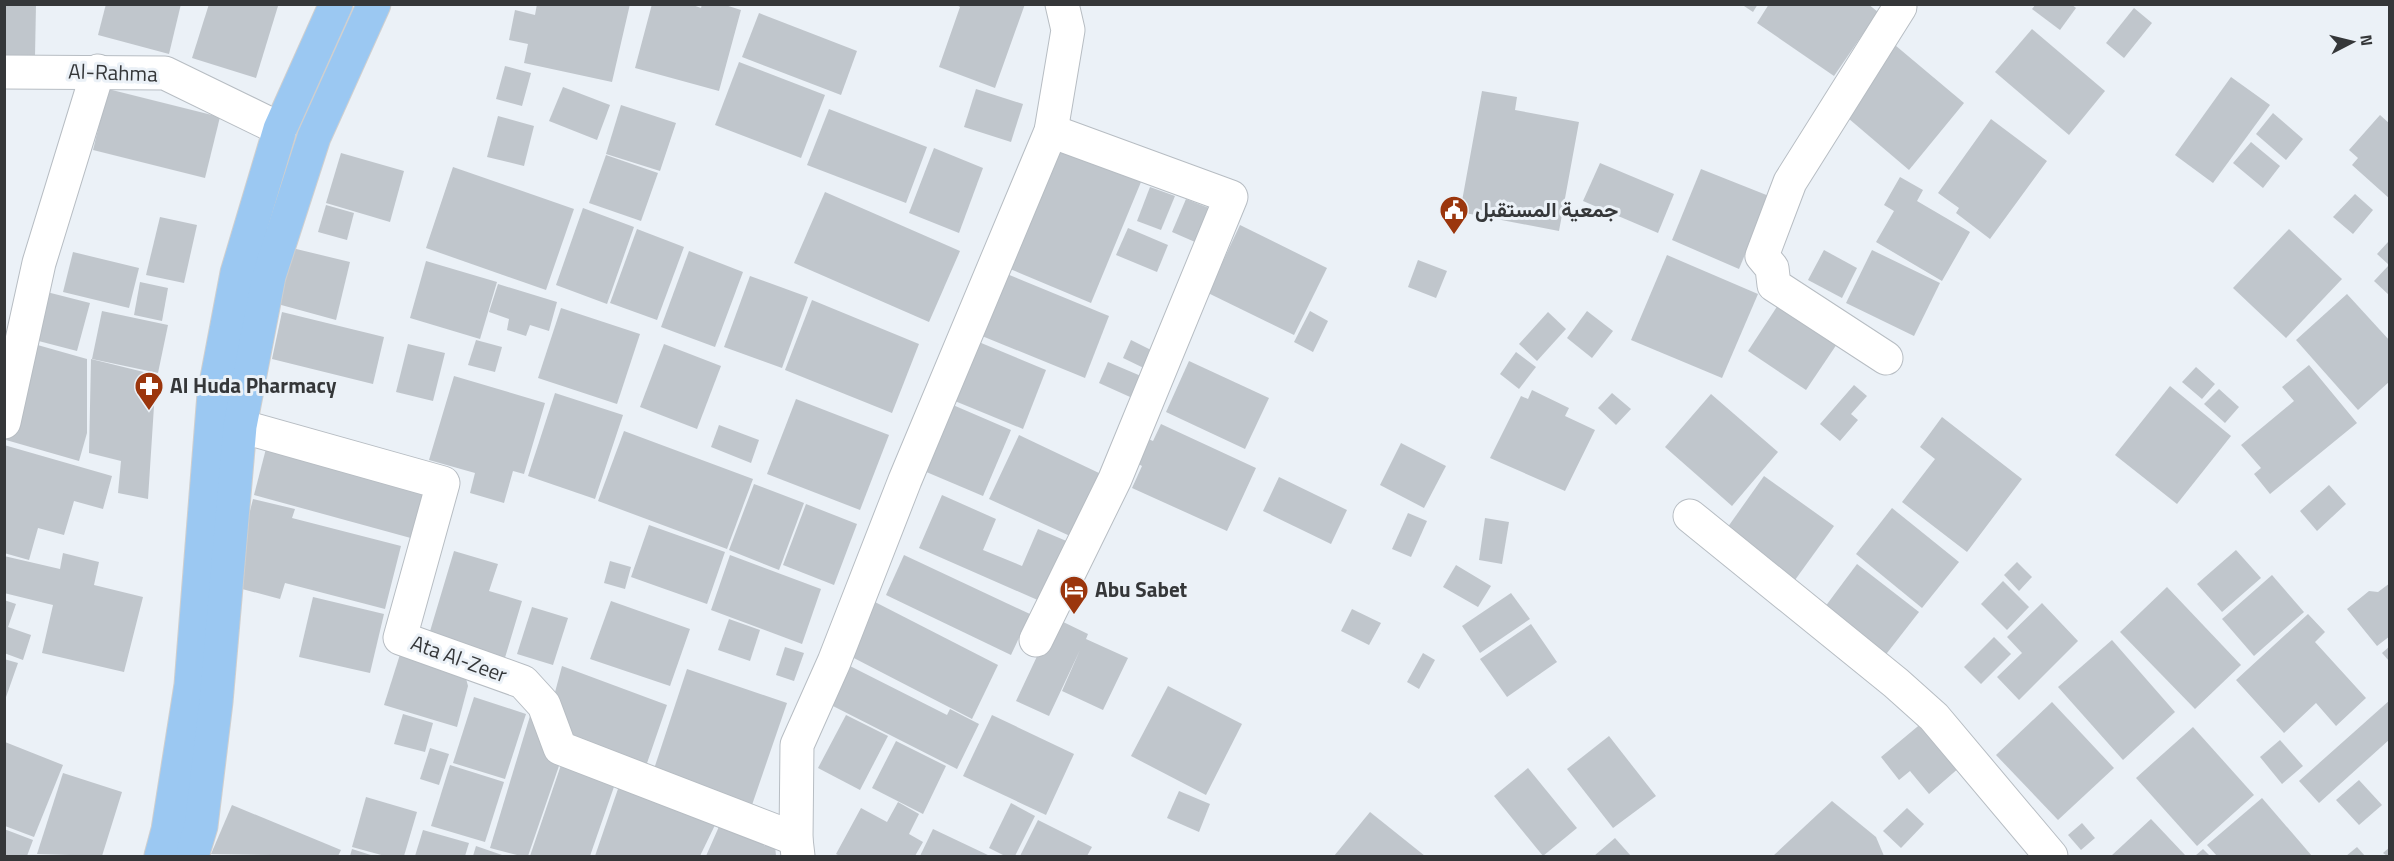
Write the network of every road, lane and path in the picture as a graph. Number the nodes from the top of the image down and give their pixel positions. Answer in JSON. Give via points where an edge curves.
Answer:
{"nodes":[{"id":1,"x":336,"y":4,"type":"edge"},
{"id":2,"x":374,"y":4,"type":"edge"},
{"id":3,"x":1062,"y":4,"type":"edge"},
{"id":4,"x":1898,"y":4,"type":"edge"},
{"id":5,"x":98,"y":71,"type":"junction"},
{"id":6,"x":4,"y":72,"type":"edge"},
{"id":7,"x":280,"y":129,"type":"junction"},
{"id":8,"x":1051,"y":131,"type":"junction"},
{"id":9,"x":1886,"y":358,"type":"dead end"},
{"id":10,"x":4,"y":422,"type":"edge"},
{"id":11,"x":240,"y":426,"type":"junction"},
{"id":12,"x":1690,"y":516,"type":"dead end"},
{"id":13,"x":1036,"y":640,"type":"dead end"},
{"id":14,"x":797,"y":848,"type":"edge"},
{"id":15,"x":160,"y":856,"type":"edge"},
{"id":16,"x":192,"y":856,"type":"edge"},
{"id":17,"x":2051,"y":856,"type":"edge"}],
"edges":[{"from":1,"to":7,"type":"main road"},
{"from":2,"to":11,"type":"main road","via":[[314,137],[269,276]]},
{"from":3,"to":8,"type":"street","via":[[1068,30]]},
{"from":4,"to":9,"type":"street","via":[[1900,7],[1790,182],[1762,256],[1772,267],[1774,285]]},
{"from":5,"to":6,"type":"street","name":"Al-Rahma"},
{"from":5,"to":7,"type":"street","name":"Al-Rahma","via":[[165,73]]},
{"from":5,"to":10,"type":"street","via":[[39,263]]},
{"from":7,"to":15,"type":"main road","via":[[237,273],[214,394],[191,685],[168,830]]},
{"from":8,"to":13,"type":"street","via":[[1231,197],[1115,480]]},
{"from":8,"to":14,"type":"street","via":[[797,745]]},
{"from":11,"to":14,"type":"street","name":"Ata Al-Zeer","via":[[442,483],[400,638],[523,682],[544,705],[560,748]]},
{"from":11,"to":16,"type":"main road","via":[[216,702],[201,826]]},
{"from":12,"to":17,"type":"street","via":[[1934,717]]}]}
